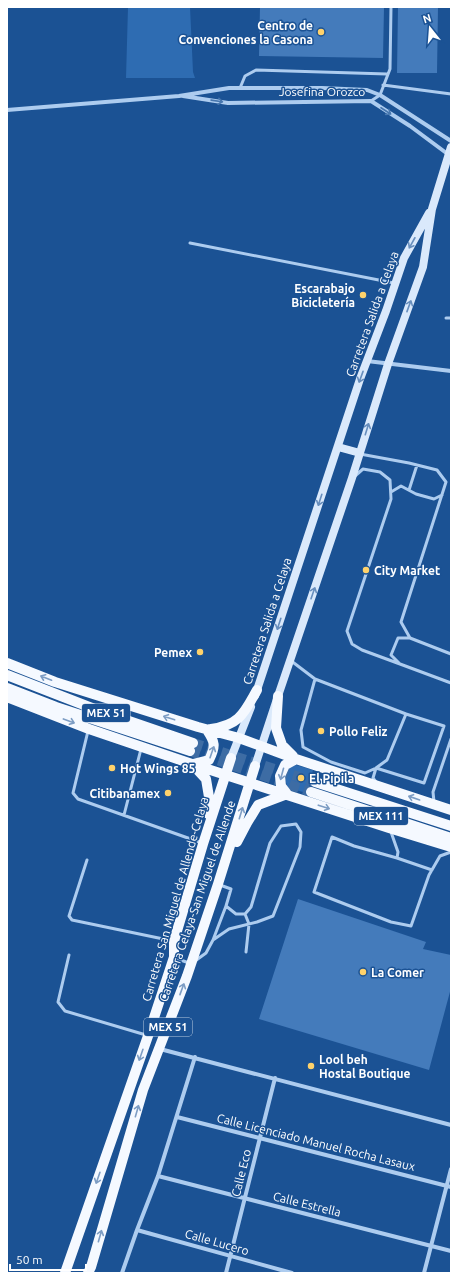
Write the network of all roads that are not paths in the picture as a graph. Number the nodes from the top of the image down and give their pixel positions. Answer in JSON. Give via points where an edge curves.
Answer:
{"nodes":[{"id":1,"x":391,"y":7,"type":"edge"},
{"id":2,"x":387,"y":74,"type":"junction"},
{"id":3,"x":383,"y":85,"type":"junction"},
{"id":4,"x":240,"y":88,"type":"junction"},
{"id":5,"x":451,"y":94,"type":"edge"},
{"id":6,"x":380,"y":95,"type":"junction"},
{"id":7,"x":179,"y":96,"type":"junction"},
{"id":8,"x":371,"y":101,"type":"junction"},
{"id":9,"x":7,"y":110,"type":"edge"},
{"id":10,"x":451,"y":141,"type":"edge"},
{"id":11,"x":450,"y":152,"type":"edge"},
{"id":12,"x":432,"y":208,"type":"junction"},
{"id":13,"x":190,"y":243,"type":"dead end"},
{"id":14,"x":395,"y":284,"type":"junction"},
{"id":15,"x":446,"y":318,"type":"dead end"},
{"id":16,"x":451,"y":318,"type":"edge"},
{"id":17,"x":367,"y":361,"type":"junction"},
{"id":18,"x":388,"y":364,"type":"junction"},
{"id":19,"x":451,"y":371,"type":"edge"},
{"id":20,"x":338,"y":447,"type":"junction"},
{"id":21,"x":360,"y":454,"type":"junction"},
{"id":22,"x":417,"y":465,"type":"junction"},
{"id":23,"x":352,"y":478,"type":"junction"},
{"id":24,"x":409,"y":490,"type":"junction"},
{"id":25,"x":391,"y":492,"type":"junction"},
{"id":26,"x":442,"y":495,"type":"junction"},
{"id":27,"x":410,"y":638,"type":"junction"},
{"id":28,"x":451,"y":654,"type":"edge"},
{"id":29,"x":290,"y":660,"type":"junction"},
{"id":30,"x":7,"y":663,"type":"edge"},
{"id":31,"x":400,"y":664,"type":"junction"},
{"id":32,"x":7,"y":675,"type":"edge"},
{"id":33,"x":315,"y":679,"type":"junction"},
{"id":34,"x":451,"y":683,"type":"edge"},
{"id":35,"x":7,"y":688,"type":"edge"},
{"id":36,"x":257,"y":690,"type":"junction"},
{"id":37,"x":278,"y":696,"type":"junction"},
{"id":38,"x":7,"y":697,"type":"edge"},
{"id":39,"x":406,"y":714,"type":"junction"},
{"id":40,"x":89,"y":729,"type":"junction"},
{"id":41,"x":207,"y":730,"type":"junction"},
{"id":42,"x":239,"y":738,"type":"junction"},
{"id":43,"x":451,"y":739,"type":"edge"},
{"id":44,"x":142,"y":746,"type":"junction"},
{"id":45,"x":262,"y":746,"type":"junction"},
{"id":46,"x":231,"y":758,"type":"joint"},
{"id":47,"x":296,"y":759,"type":"junction"},
{"id":48,"x":192,"y":764,"type":"junction"},
{"id":49,"x":255,"y":766,"type":"joint"},
{"id":50,"x":376,"y":768,"type":"junction"},
{"id":51,"x":226,"y":775,"type":"junction"},
{"id":52,"x":315,"y":782,"type":"tunnel mouth"},
{"id":53,"x":250,"y":783,"type":"junction"},
{"id":54,"x":378,"y":785,"type":"junction"},
{"id":55,"x":312,"y":792,"type":"tunnel mouth"},
{"id":56,"x":287,"y":794,"type":"junction"},
{"id":57,"x":435,"y":805,"type":"junction"},
{"id":58,"x":451,"y":810,"type":"edge"},
{"id":59,"x":124,"y":815,"type":"junction"},
{"id":60,"x":451,"y":826,"type":"edge"},
{"id":61,"x":389,"y":828,"type":"junction"},
{"id":62,"x":451,"y":838,"type":"edge"},
{"id":63,"x":203,"y":844,"type":"junction"},
{"id":64,"x":451,"y":847,"type":"edge"},
{"id":65,"x":451,"y":852,"type":"edge"},
{"id":66,"x":397,"y":858,"type":"junction"},
{"id":67,"x":87,"y":860,"type":"dead end"},
{"id":68,"x":225,"y":865,"type":"junction"},
{"id":69,"x":432,"y":870,"type":"junction"},
{"id":70,"x":218,"y":884,"type":"junction"},
{"id":71,"x":226,"y":906,"type":"junction"},
{"id":72,"x":244,"y":914,"type":"junction"},
{"id":73,"x":249,"y":924,"type":"junction"},
{"id":74,"x":214,"y":940,"type":"junction"},
{"id":75,"x":174,"y":941,"type":"junction"},
{"id":76,"x":246,"y":952,"type":"dead end"},
{"id":77,"x":69,"y":955,"type":"dead end"},
{"id":78,"x":174,"y":957,"type":"junction"},
{"id":79,"x":191,"y":964,"type":"junction"},
{"id":80,"x":148,"y":1036,"type":"junction"},
{"id":81,"x":160,"y":1049,"type":"junction"},
{"id":82,"x":194,"y":1057,"type":"junction"},
{"id":83,"x":275,"y":1078,"type":"junction"},
{"id":84,"x":177,"y":1117,"type":"junction"},
{"id":85,"x":451,"y":1125,"type":"edge"},
{"id":86,"x":260,"y":1138,"type":"junction"},
{"id":87,"x":451,"y":1169,"type":"edge"},
{"id":88,"x":158,"y":1176,"type":"junction"},
{"id":89,"x":449,"y":1186,"type":"edge"},
{"id":90,"x":245,"y":1198,"type":"junction"},
{"id":91,"x":137,"y":1230,"type":"junction"},
{"id":92,"x":431,"y":1246,"type":"junction"},
{"id":93,"x":451,"y":1251,"type":"edge"},
{"id":94,"x":230,"y":1256,"type":"junction"},
{"id":95,"x":65,"y":1273,"type":"edge"},
{"id":96,"x":88,"y":1273,"type":"edge"},
{"id":97,"x":122,"y":1273,"type":"edge"},
{"id":98,"x":226,"y":1273,"type":"edge"},
{"id":99,"x":292,"y":1273,"type":"edge"},
{"id":100,"x":424,"y":1273,"type":"edge"}],
"edges":[{"from":1,"to":2,"type":"lane","via":[[390,69]]},
{"from":2,"to":3,"type":"lane"},
{"from":2,"to":4,"type":"lane","via":[[256,70],[245,76]]},
{"from":3,"to":5,"type":"lane"},
{"from":3,"to":6,"type":"lane"},
{"from":4,"to":6,"type":"street","name":"Josefina Orozco","via":[[367,90]]},
{"from":4,"to":7,"type":"street","name":"Josefina Orozco"},
{"from":6,"to":8,"type":"lane"},
{"from":6,"to":10,"type":"street","name":"Josefina Orozco"},
{"from":7,"to":8,"type":"street","name":"Josefina Orozco","one_way":true,"via":[[228,103]]},
{"from":7,"to":9,"type":"street","name":"Josefina Orozco"},
{"from":8,"to":11,"type":"street","name":"Josefina Orozco","one_way":true},
{"from":11,"to":12,"type":"main road","number":"MEX 51"},
{"from":12,"to":14,"type":"main road","name":"Carretera Salida a Celaya","number":"MEX 51","one_way":true,"via":[[404,258]]},
{"from":18,"to":12,"type":"main road","number":"MEX 51","one_way":true,"via":[[423,266]]},
{"from":13,"to":14,"type":"lane"},
{"from":14,"to":17,"type":"main road","name":"Carretera Salida a Celaya","number":"MEX 51"},
{"from":15,"to":16,"type":"lane"},
{"from":17,"to":18,"type":"street"},
{"from":17,"to":20,"type":"main road","name":"Carretera Salida a Celaya","number":"MEX 51","one_way":true},
{"from":18,"to":19,"type":"street"},
{"from":21,"to":18,"type":"main road","number":"MEX 51","one_way":true},
{"from":20,"to":21,"type":"main road"},
{"from":20,"to":36,"type":"main road","name":"Carretera Salida a Celaya","number":"MEX 51","one_way":true},
{"from":21,"to":22,"type":"lane"},
{"from":21,"to":23,"type":"main road","number":"MEX 51"},
{"from":22,"to":24,"type":"lane"},
{"from":22,"to":26,"type":"lane","via":[[437,470],[446,482]]},
{"from":23,"to":25,"type":"lane","via":[[363,469],[380,472],[390,480]]},
{"from":29,"to":23,"type":"main road","number":"MEX 51","one_way":true},
{"from":24,"to":25,"type":"lane","via":[[401,486]]},
{"from":24,"to":26,"type":"lane","via":[[434,499]]},
{"from":25,"to":31,"type":"lane","via":[[391,499],[348,632],[352,644]]},
{"from":26,"to":27,"type":"lane","via":[[401,622]]},
{"from":27,"to":28,"type":"lane"},
{"from":27,"to":31,"type":"lane","via":[[398,638],[391,655]]},
{"from":29,"to":33,"type":"lane"},
{"from":29,"to":37,"type":"main road","number":"MEX 51"},
{"from":41,"to":30,"type":"main road","one_way":true,"via":[[55,682]]},
{"from":31,"to":34,"type":"lane"},
{"from":32,"to":35,"type":"main road","number":"MEX 51","via":[[191,747],[56,707]]},
{"from":33,"to":39,"type":"lane"},
{"from":33,"to":50,"type":"lane","via":[[301,730],[303,747],[331,762],[365,772]]},
{"from":36,"to":41,"type":"main road","via":[[243,715],[223,727]]},
{"from":36,"to":42,"type":"main road","name":"Carretera Salida a Celaya","number":"MEX 51"},
{"from":37,"to":45,"type":"main road","number":"MEX 51"},
{"from":37,"to":47,"type":"main road","via":[[276,728],[282,745]]},
{"from":38,"to":40,"type":"main road","one_way":true},
{"from":39,"to":50,"type":"lane","via":[[387,760]]},
{"from":39,"to":50,"type":"lane","via":[[444,726],[424,783]]},
{"from":40,"to":44,"type":"main road"},
{"from":40,"to":59,"type":"lane","via":[[74,793],[78,799]]},
{"from":41,"to":42,"type":"main road"},
{"from":48,"to":41,"type":"main road","one_way":true,"via":[[209,760],[214,749],[213,739]]},
{"from":42,"to":45,"type":"main road"},
{"from":42,"to":46,"type":"main road","name":"Carretera Salida a Celaya","number":"MEX 51"},
{"from":43,"to":57,"type":"lane","via":[[433,792]]},
{"from":44,"to":48,"type":"main road"},
{"from":44,"to":59,"type":"lane"},
{"from":45,"to":47,"type":"main road"},
{"from":45,"to":49,"type":"main road","number":"MEX 51"},
{"from":46,"to":51,"type":"main road","name":"Carretera San Miguel de Allende-Celaya","number":"MEX 51"},
{"from":47,"to":54,"type":"main road"},
{"from":47,"to":56,"type":"main road","one_way":true,"via":[[285,765],[280,776],[281,786]]},
{"from":48,"to":51,"type":"main road"},
{"from":48,"to":63,"type":"main road","via":[[206,779],[210,803]]},
{"from":49,"to":53,"type":"main road","name":"Carretera Celaya-San Miguel de Allende","number":"MEX 51"},
{"from":50,"to":54,"type":"lane","via":[[373,778]]},
{"from":51,"to":53,"type":"main road"},
{"from":51,"to":63,"type":"main road","name":"Carretera San Miguel de Allende-Celaya","number":"MEX 51"},
{"from":52,"to":60,"type":"main road","number":"MEX 111"},
{"from":53,"to":56,"type":"main road"},
{"from":68,"to":53,"type":"main road","name":"Carretera Celaya-San Miguel de Allende","number":"MEX 51","one_way":true},
{"from":57,"to":54,"type":"main road","one_way":true},
{"from":55,"to":62,"type":"main road","number":"MEX 111"},
{"from":56,"to":61,"type":"main road","one_way":true},
{"from":56,"to":68,"type":"main road","via":[[258,805]]},
{"from":57,"to":58,"type":"main road"},
{"from":59,"to":63,"type":"lane"},
{"from":61,"to":64,"type":"main road"},
{"from":61,"to":66,"type":"lane","via":[[398,852]]},
{"from":63,"to":75,"type":"main road","name":"Carretera San Miguel de Allende-Celaya","number":"MEX 51"},
{"from":65,"to":69,"type":"lane","via":[[440,856]]},
{"from":66,"to":69,"type":"lane"},
{"from":66,"to":69,"type":"lane","via":[[332,838],[314,892],[391,922],[411,926]]},
{"from":67,"to":75,"type":"lane","via":[[69,916],[72,920]]},
{"from":68,"to":70,"type":"main road","name":"Carretera Celaya-San Miguel de Allende","number":"MEX 51"},
{"from":70,"to":71,"type":"lane","via":[[231,889]]},
{"from":70,"to":79,"type":"main road","name":"Carretera Celaya-San Miguel de Allende","number":"MEX 51"},
{"from":71,"to":72,"type":"lane","via":[[236,914]]},
{"from":71,"to":74,"type":"lane"},
{"from":72,"to":73,"type":"lane"},
{"from":72,"to":73,"type":"lane","via":[[251,907],[270,843],[281,826],[296,824],[302,832],[300,847],[273,916]]},
{"from":73,"to":74,"type":"lane","via":[[229,929]]},
{"from":73,"to":76,"type":"lane"},
{"from":74,"to":79,"type":"lane","via":[[206,953]]},
{"from":75,"to":78,"type":"main road","name":"Carretera San Miguel de Allende-Celaya","number":"MEX 51"},
{"from":77,"to":80,"type":"lane","via":[[58,1002],[65,1011]]},
{"from":78,"to":79,"type":"lane"},
{"from":78,"to":80,"type":"main road","name":"Carretera San Miguel de Allende-Celaya","number":"MEX 51"},
{"from":81,"to":79,"type":"main road","name":"Carretera Celaya-San Miguel de Allende","number":"MEX 51","one_way":true},
{"from":80,"to":95,"type":"main road","name":"Carretera San Miguel de Allende-Celaya","number":"MEX 51","one_way":true},
{"from":81,"to":82,"type":"street"},
{"from":96,"to":81,"type":"main road","name":"Carretera Celaya-San Miguel de Allende","number":"MEX 51","one_way":true,"via":[[143,1090]]},
{"from":82,"to":83,"type":"street"},
{"from":82,"to":84,"type":"street"},
{"from":83,"to":85,"type":"street"},
{"from":83,"to":86,"type":"street","name":"Calle Eco"},
{"from":84,"to":86,"type":"street","name":"Calle Licenciado Manuel Rocha Lasaux"},
{"from":84,"to":88,"type":"street"},
{"from":86,"to":89,"type":"street","name":"Calle Licenciado Manuel Rocha Lasaux"},
{"from":86,"to":90,"type":"street","name":"Calle Eco"},
{"from":87,"to":89,"type":"street"},
{"from":88,"to":90,"type":"street","name":"Calle Estrella"},
{"from":88,"to":91,"type":"street"},
{"from":89,"to":92,"type":"street"},
{"from":90,"to":92,"type":"street","name":"Calle Estrella"},
{"from":90,"to":94,"type":"street","name":"Calle Eco"},
{"from":91,"to":94,"type":"street","name":"Calle Lucero"},
{"from":91,"to":97,"type":"street"},
{"from":92,"to":93,"type":"street","name":"Calle Estrella"},
{"from":92,"to":100,"type":"street"},
{"from":94,"to":98,"type":"street","name":"Calle Eco"},
{"from":94,"to":99,"type":"street","name":"Calle Lucero"}]}
